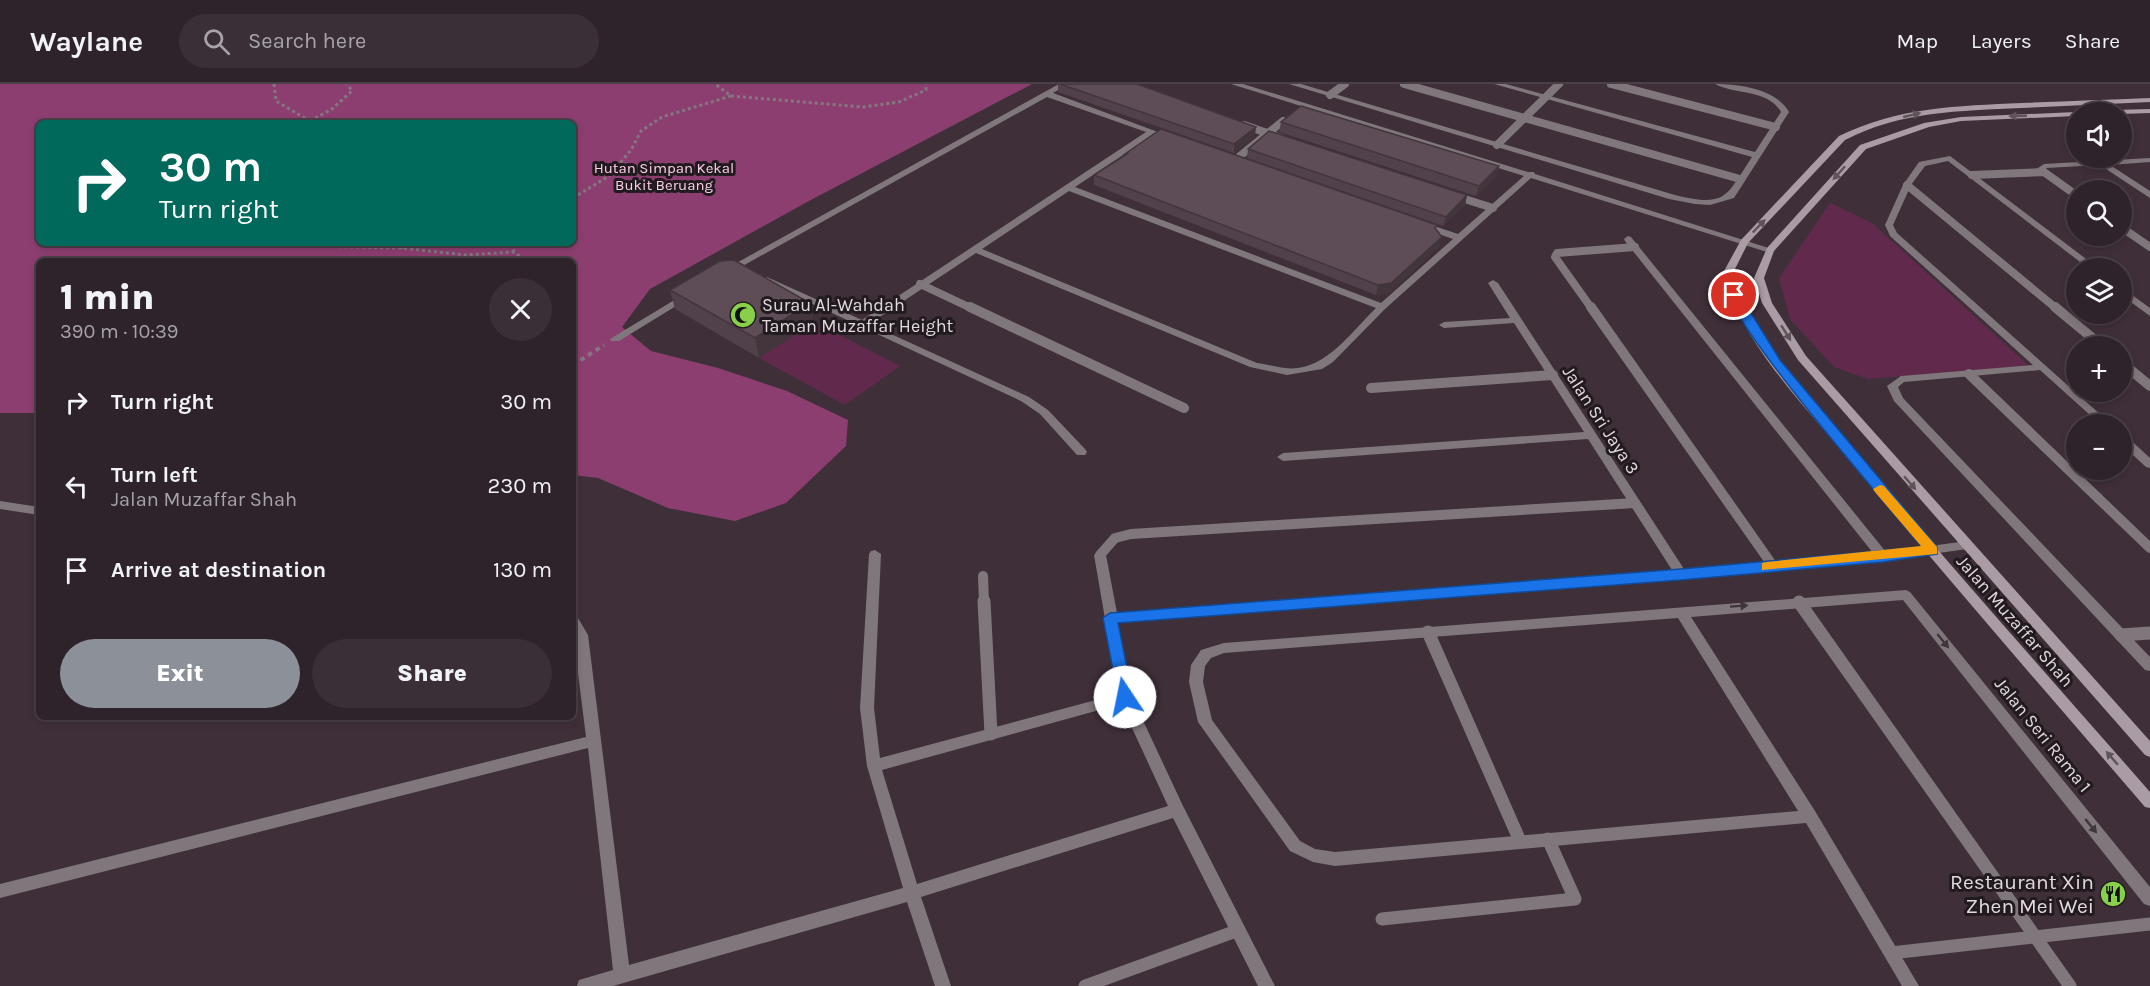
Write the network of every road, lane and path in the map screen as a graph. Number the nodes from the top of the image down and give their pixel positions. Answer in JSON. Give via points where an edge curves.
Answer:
{"nodes":[{"id":1,"x":274,"y":84,"type":"edge"},
{"id":2,"x":347,"y":84,"type":"edge"},
{"id":3,"x":715,"y":84,"type":"edge"},
{"id":4,"x":926,"y":84,"type":"edge"},
{"id":5,"x":1064,"y":84,"type":"edge"},
{"id":6,"x":1235,"y":84,"type":"edge"},
{"id":7,"x":1293,"y":84,"type":"edge"},
{"id":8,"x":1345,"y":84,"type":"edge"},
{"id":9,"x":1404,"y":84,"type":"edge"},
{"id":10,"x":1498,"y":84,"type":"edge"},
{"id":11,"x":1559,"y":84,"type":"edge"},
{"id":12,"x":1611,"y":84,"type":"edge"},
{"id":13,"x":1719,"y":84,"type":"edge"},
{"id":14,"x":1047,"y":94,"type":"junction"},
{"id":15,"x":1330,"y":95,"type":"junction"},
{"id":16,"x":731,"y":96,"type":"junction"},
{"id":17,"x":1545,"y":97,"type":"junction"},
{"id":18,"x":2150,"y":100,"type":"edge"},
{"id":19,"x":2150,"y":111,"type":"edge"},
{"id":20,"x":2132,"y":112,"type":"edge"},
{"id":21,"x":2066,"y":114,"type":"edge"},
{"id":22,"x":1525,"y":118,"type":"junction"},
{"id":23,"x":309,"y":120,"type":"edge"},
{"id":24,"x":315,"y":120,"type":"edge"},
{"id":25,"x":1283,"y":121,"type":"edge"},
{"id":26,"x":1236,"y":122,"type":"edge"},
{"id":27,"x":1776,"y":127,"type":"junction"},
{"id":28,"x":1152,"y":132,"type":"junction"},
{"id":29,"x":1267,"y":134,"type":"junction"},
{"id":30,"x":1290,"y":141,"type":"edge"},
{"id":31,"x":1183,"y":142,"type":"edge"},
{"id":32,"x":1497,"y":145,"type":"junction"},
{"id":33,"x":1756,"y":155,"type":"junction"},
{"id":34,"x":1225,"y":157,"type":"edge"},
{"id":35,"x":1235,"y":160,"type":"junction"},
{"id":36,"x":2150,"y":160,"type":"edge"},
{"id":37,"x":2132,"y":161,"type":"edge"},
{"id":38,"x":1246,"y":164,"type":"edge"},
{"id":39,"x":1565,"y":165,"type":"junction"},
{"id":40,"x":2066,"y":165,"type":"edge"},
{"id":41,"x":2110,"y":168,"type":"edge"},
{"id":42,"x":2044,"y":172,"type":"junction"},
{"id":43,"x":1590,"y":173,"type":"junction"},
{"id":44,"x":1531,"y":174,"type":"junction"},
{"id":45,"x":1972,"y":175,"type":"junction"},
{"id":46,"x":1740,"y":179,"type":"junction"},
{"id":47,"x":1551,"y":181,"type":"junction"},
{"id":48,"x":1907,"y":185,"type":"junction"},
{"id":49,"x":1067,"y":187,"type":"junction"},
{"id":50,"x":2066,"y":188,"type":"edge"},
{"id":51,"x":1577,"y":189,"type":"junction"},
{"id":52,"x":1448,"y":193,"type":"edge"},
{"id":53,"x":2150,"y":195,"type":"edge"},
{"id":54,"x":576,"y":196,"type":"edge"},
{"id":55,"x":1493,"y":208,"type":"junction"},
{"id":56,"x":1415,"y":222,"type":"edge"},
{"id":57,"x":2132,"y":235,"type":"edge"},
{"id":58,"x":1460,"y":238,"type":"junction"},
{"id":59,"x":1744,"y":242,"type":"junction"},
{"id":60,"x":1631,"y":243,"type":"joint"},
{"id":61,"x":302,"y":246,"type":"edge"},
{"id":62,"x":406,"y":246,"type":"edge"},
{"id":63,"x":516,"y":246,"type":"edge"},
{"id":64,"x":2150,"y":247,"type":"edge"},
{"id":65,"x":401,"y":248,"type":"junction"},
{"id":66,"x":975,"y":249,"type":"junction"},
{"id":67,"x":1770,"y":250,"type":"junction"},
{"id":68,"x":513,"y":252,"type":"junction"},
{"id":69,"x":466,"y":255,"type":"junction"},
{"id":70,"x":464,"y":258,"type":"edge"},
{"id":71,"x":523,"y":258,"type":"edge"},
{"id":72,"x":2080,"y":258,"type":"edge"},
{"id":73,"x":735,"y":266,"type":"junction"},
{"id":74,"x":746,"y":271,"type":"edge"},
{"id":75,"x":756,"y":276,"type":"edge"},
{"id":76,"x":715,"y":278,"type":"edge"},
{"id":77,"x":1493,"y":282,"type":"dead end"},
{"id":78,"x":920,"y":284,"type":"junction"},
{"id":79,"x":695,"y":290,"type":"edge"},
{"id":80,"x":2132,"y":299,"type":"edge"},
{"id":81,"x":1383,"y":308,"type":"junction"},
{"id":82,"x":2150,"y":313,"type":"edge"},
{"id":83,"x":1517,"y":320,"type":"junction"},
{"id":84,"x":864,"y":323,"type":"junction"},
{"id":85,"x":1444,"y":325,"type":"dead end"},
{"id":86,"x":2090,"y":336,"type":"edge"},
{"id":87,"x":615,"y":339,"type":"joint"},
{"id":88,"x":576,"y":363,"type":"edge"},
{"id":89,"x":2042,"y":367,"type":"junction"},
{"id":90,"x":2132,"y":371,"type":"edge"},
{"id":91,"x":1969,"y":374,"type":"junction"},
{"id":92,"x":1553,"y":375,"type":"junction"},
{"id":93,"x":2150,"y":386,"type":"edge"},
{"id":94,"x":1371,"y":388,"type":"dead end"},
{"id":95,"x":1184,"y":408,"type":"dead end"},
{"id":96,"x":2095,"y":414,"type":"edge"},
{"id":97,"x":1591,"y":435,"type":"junction"},
{"id":98,"x":2132,"y":448,"type":"edge"},
{"id":99,"x":1081,"y":452,"type":"dead end"},
{"id":100,"x":1283,"y":457,"type":"dead end"},
{"id":101,"x":2150,"y":464,"type":"edge"},
{"id":102,"x":1635,"y":502,"type":"junction"},
{"id":103,"x":0,"y":505,"type":"edge"},
{"id":104,"x":36,"y":511,"type":"edge"},
{"id":105,"x":1967,"y":545,"type":"junction"},
{"id":106,"x":2150,"y":548,"type":"edge"},
{"id":107,"x":1932,"y":550,"type":"junction"},
{"id":108,"x":875,"y":554,"type":"dead end"},
{"id":109,"x":1100,"y":555,"type":"joint"},
{"id":110,"x":1883,"y":557,"type":"junction"},
{"id":111,"x":1773,"y":566,"type":"junction"},
{"id":112,"x":1681,"y":574,"type":"junction"},
{"id":113,"x":983,"y":576,"type":"dead end"},
{"id":114,"x":1798,"y":602,"type":"junction"},
{"id":115,"x":1681,"y":610,"type":"junction"},
{"id":116,"x":1110,"y":618,"type":"junction"},
{"id":117,"x":576,"y":626,"type":"edge"},
{"id":118,"x":1428,"y":632,"type":"junction"},
{"id":119,"x":2150,"y":633,"type":"edge"},
{"id":120,"x":2121,"y":635,"type":"junction"},
{"id":121,"x":2150,"y":666,"type":"edge"},
{"id":122,"x":1125,"y":697,"type":"junction"},
{"id":123,"x":991,"y":734,"type":"junction"},
{"id":124,"x":594,"y":741,"type":"junction"},
{"id":125,"x":2150,"y":751,"type":"edge"},
{"id":126,"x":874,"y":766,"type":"junction"},
{"id":127,"x":2150,"y":802,"type":"edge"},
{"id":128,"x":1177,"y":810,"type":"junction"},
{"id":129,"x":1810,"y":816,"type":"junction"},
{"id":130,"x":1548,"y":839,"type":"junction"},
{"id":131,"x":1520,"y":841,"type":"junction"},
{"id":132,"x":0,"y":891,"type":"edge"},
{"id":133,"x":912,"y":893,"type":"junction"},
{"id":134,"x":2150,"y":899,"type":"edge"},
{"id":135,"x":1382,"y":919,"type":"dead end"},
{"id":136,"x":2150,"y":924,"type":"edge"},
{"id":137,"x":1239,"y":930,"type":"junction"},
{"id":138,"x":2035,"y":937,"type":"junction"},
{"id":139,"x":1891,"y":953,"type":"junction"},
{"id":140,"x":622,"y":975,"type":"junction"},
{"id":141,"x":1089,"y":985,"type":"edge"},
{"id":142,"x":585,"y":986,"type":"edge"},
{"id":143,"x":943,"y":986,"type":"edge"},
{"id":144,"x":1267,"y":986,"type":"edge"},
{"id":145,"x":1911,"y":986,"type":"edge"},
{"id":146,"x":2070,"y":986,"type":"edge"}],
"edges":[{"from":1,"to":23,"type":"path","via":[[276,101]]},
{"from":2,"to":24,"type":"path","via":[[352,91],[346,100]]},
{"from":3,"to":16,"type":"path"},
{"from":4,"to":16,"type":"path","via":[[926,90],[899,102],[863,107]]},
{"from":5,"to":14,"type":"street"},
{"from":6,"to":44,"type":"street"},
{"from":7,"to":15,"type":"street"},
{"from":8,"to":15,"type":"lane"},
{"from":9,"to":22,"type":"lane"},
{"from":10,"to":17,"type":"street"},
{"from":11,"to":17,"type":"lane"},
{"from":12,"to":27,"type":"lane"},
{"from":13,"to":27,"type":"street","via":[[1779,102],[1785,112]]},
{"from":14,"to":28,"type":"street"},
{"from":14,"to":73,"type":"street"},
{"from":15,"to":32,"type":"street"},
{"from":16,"to":54,"type":"path","via":[[662,117],[641,131],[609,176]]},
{"from":17,"to":22,"type":"lane"},
{"from":17,"to":33,"type":"street"},
{"from":59,"to":18,"type":"main road","name":"Jalan Muzaffar Shah","one_way":true,"via":[[1842,138],[1852,133],[1941,109]]},
{"from":19,"to":20,"type":"main road"},
{"from":21,"to":67,"type":"main road","name":"Jalan Muzaffar Shah","one_way":true,"via":[[1960,119],[1870,143]]},
{"from":22,"to":32,"type":"lane"},
{"from":22,"to":46,"type":"lane"},
{"from":25,"to":29,"type":"lane"},
{"from":26,"to":29,"type":"lane"},
{"from":27,"to":33,"type":"street"},
{"from":28,"to":31,"type":"street"},
{"from":28,"to":49,"type":"street"},
{"from":29,"to":30,"type":"lane"},
{"from":29,"to":35,"type":"lane"},
{"from":32,"to":39,"type":"street"},
{"from":33,"to":46,"type":"street"},
{"from":34,"to":35,"type":"street"},
{"from":35,"to":38,"type":"street"},
{"from":36,"to":37,"type":"street"},
{"from":39,"to":43,"type":"street"},
{"from":39,"to":47,"type":"street"},
{"from":40,"to":42,"type":"street","via":[[2044,166]]},
{"from":41,"to":53,"type":"street"},
{"from":42,"to":45,"type":"lane"},
{"from":42,"to":50,"type":"lane"},
{"from":43,"to":46,"type":"street","via":[[1703,203],[1731,196]]},
{"from":43,"to":51,"type":"street"},
{"from":44,"to":47,"type":"street"},
{"from":44,"to":55,"type":"street"},
{"from":45,"to":48,"type":"street","via":[[1950,158],[1922,164]]},
{"from":45,"to":72,"type":"street"},
{"from":47,"to":51,"type":"street"},
{"from":48,"to":86,"type":"lane"},
{"from":48,"to":89,"type":"street","via":[[1889,225],[1893,234]]},
{"from":49,"to":66,"type":"street"},
{"from":49,"to":81,"type":"street"},
{"from":51,"to":59,"type":"street"},
{"from":52,"to":55,"type":"lane"},
{"from":55,"to":58,"type":"street"},
{"from":56,"to":58,"type":"street"},
{"from":57,"to":64,"type":"lane"},
{"from":58,"to":81,"type":"street"},
{"from":59,"to":67,"type":"street"},
{"from":59,"to":107,"type":"main road","name":"Jalan Muzaffar Shah","via":[[1728,273],[1739,306],[1776,362]]},
{"from":60,"to":110,"type":"street"},
{"from":60,"to":111,"type":"lane","via":[[1557,254],[1554,258]]},
{"from":61,"to":65,"type":"path"},
{"from":62,"to":65,"type":"path"},
{"from":63,"to":68,"type":"path"},
{"from":65,"to":69,"type":"path"},
{"from":66,"to":78,"type":"street"},
{"from":66,"to":81,"type":"street","via":[[1271,370],[1287,372],[1318,367]]},
{"from":67,"to":105,"type":"main road","name":"Jalan Muzaffar Shah","one_way":true,"via":[[1759,278],[1762,290],[1802,358]]},
{"from":68,"to":69,"type":"path"},
{"from":68,"to":71,"type":"path"},
{"from":69,"to":70,"type":"path"},
{"from":73,"to":74,"type":"street"},
{"from":73,"to":76,"type":"street"},
{"from":75,"to":84,"type":"street"},
{"from":77,"to":83,"type":"street","name":"Jalan Sri Jaya 3"},
{"from":78,"to":84,"type":"street"},
{"from":78,"to":95,"type":"lane"},
{"from":79,"to":87,"type":"street"},
{"from":80,"to":82,"type":"street"},
{"from":83,"to":85,"type":"street"},
{"from":83,"to":92,"type":"street","name":"Jalan Sri Jaya 3"},
{"from":84,"to":99,"type":"street","via":[[1025,399],[1044,412]]},
{"from":87,"to":88,"type":"path"},
{"from":89,"to":91,"type":"street"},
{"from":89,"to":96,"type":"street"},
{"from":90,"to":93,"type":"lane"},
{"from":91,"to":106,"type":"lane"},
{"from":91,"to":120,"type":"street","via":[[1901,379],[1892,386],[1898,399]]},
{"from":92,"to":94,"type":"lane"},
{"from":92,"to":97,"type":"street","name":"Jalan Sri Jaya 3"},
{"from":97,"to":100,"type":"street"},
{"from":97,"to":102,"type":"street","name":"Jalan Sri Jaya 3"},
{"from":98,"to":101,"type":"street"},
{"from":102,"to":109,"type":"lane","via":[[1131,534],[1115,538]]},
{"from":102,"to":112,"type":"street","name":"Jalan Sri Jaya 3"},
{"from":103,"to":104,"type":"street"},
{"from":105,"to":107,"type":"street"},
{"from":105,"to":125,"type":"main road","name":"Jalan Muzaffar Shah"},
{"from":107,"to":110,"type":"street"},
{"from":127,"to":107,"type":"main road","name":"Jalan Muzaffar Shah","one_way":true},
{"from":108,"to":126,"type":"street","via":[[867,708]]},
{"from":109,"to":116,"type":"street"},
{"from":110,"to":111,"type":"street"},
{"from":111,"to":112,"type":"street"},
{"from":112,"to":116,"type":"street"},
{"from":113,"to":123,"type":"lane"},
{"from":115,"to":114,"type":"street","one_way":true},
{"from":114,"to":134,"type":"street","name":"Jalan Seri Rama 1","one_way":true,"via":[[1906,595]]},
{"from":114,"to":138,"type":"lane"},
{"from":115,"to":118,"type":"street"},
{"from":115,"to":129,"type":"street"},
{"from":116,"to":122,"type":"street"},
{"from":117,"to":124,"type":"street","via":[[581,635]]},
{"from":118,"to":131,"type":"lane"},
{"from":118,"to":131,"type":"street","via":[[1224,648],[1206,654],[1198,666],[1196,682],[1205,722],[1295,846],[1312,855],[1335,859]]},
{"from":119,"to":120,"type":"lane"},
{"from":120,"to":121,"type":"street"},
{"from":122,"to":123,"type":"street"},
{"from":122,"to":128,"type":"street"},
{"from":123,"to":126,"type":"street"},
{"from":124,"to":132,"type":"street"},
{"from":124,"to":140,"type":"street"},
{"from":126,"to":133,"type":"street"},
{"from":128,"to":133,"type":"street"},
{"from":128,"to":137,"type":"street"},
{"from":129,"to":130,"type":"street"},
{"from":129,"to":139,"type":"street"},
{"from":130,"to":131,"type":"street"},
{"from":130,"to":135,"type":"lane","via":[[1575,899]]},
{"from":133,"to":140,"type":"street"},
{"from":133,"to":143,"type":"street"},
{"from":136,"to":138,"type":"lane"},
{"from":137,"to":141,"type":"lane"},
{"from":137,"to":144,"type":"street"},
{"from":138,"to":139,"type":"lane"},
{"from":138,"to":146,"type":"lane"},
{"from":139,"to":145,"type":"street"},
{"from":140,"to":142,"type":"street"}]}
